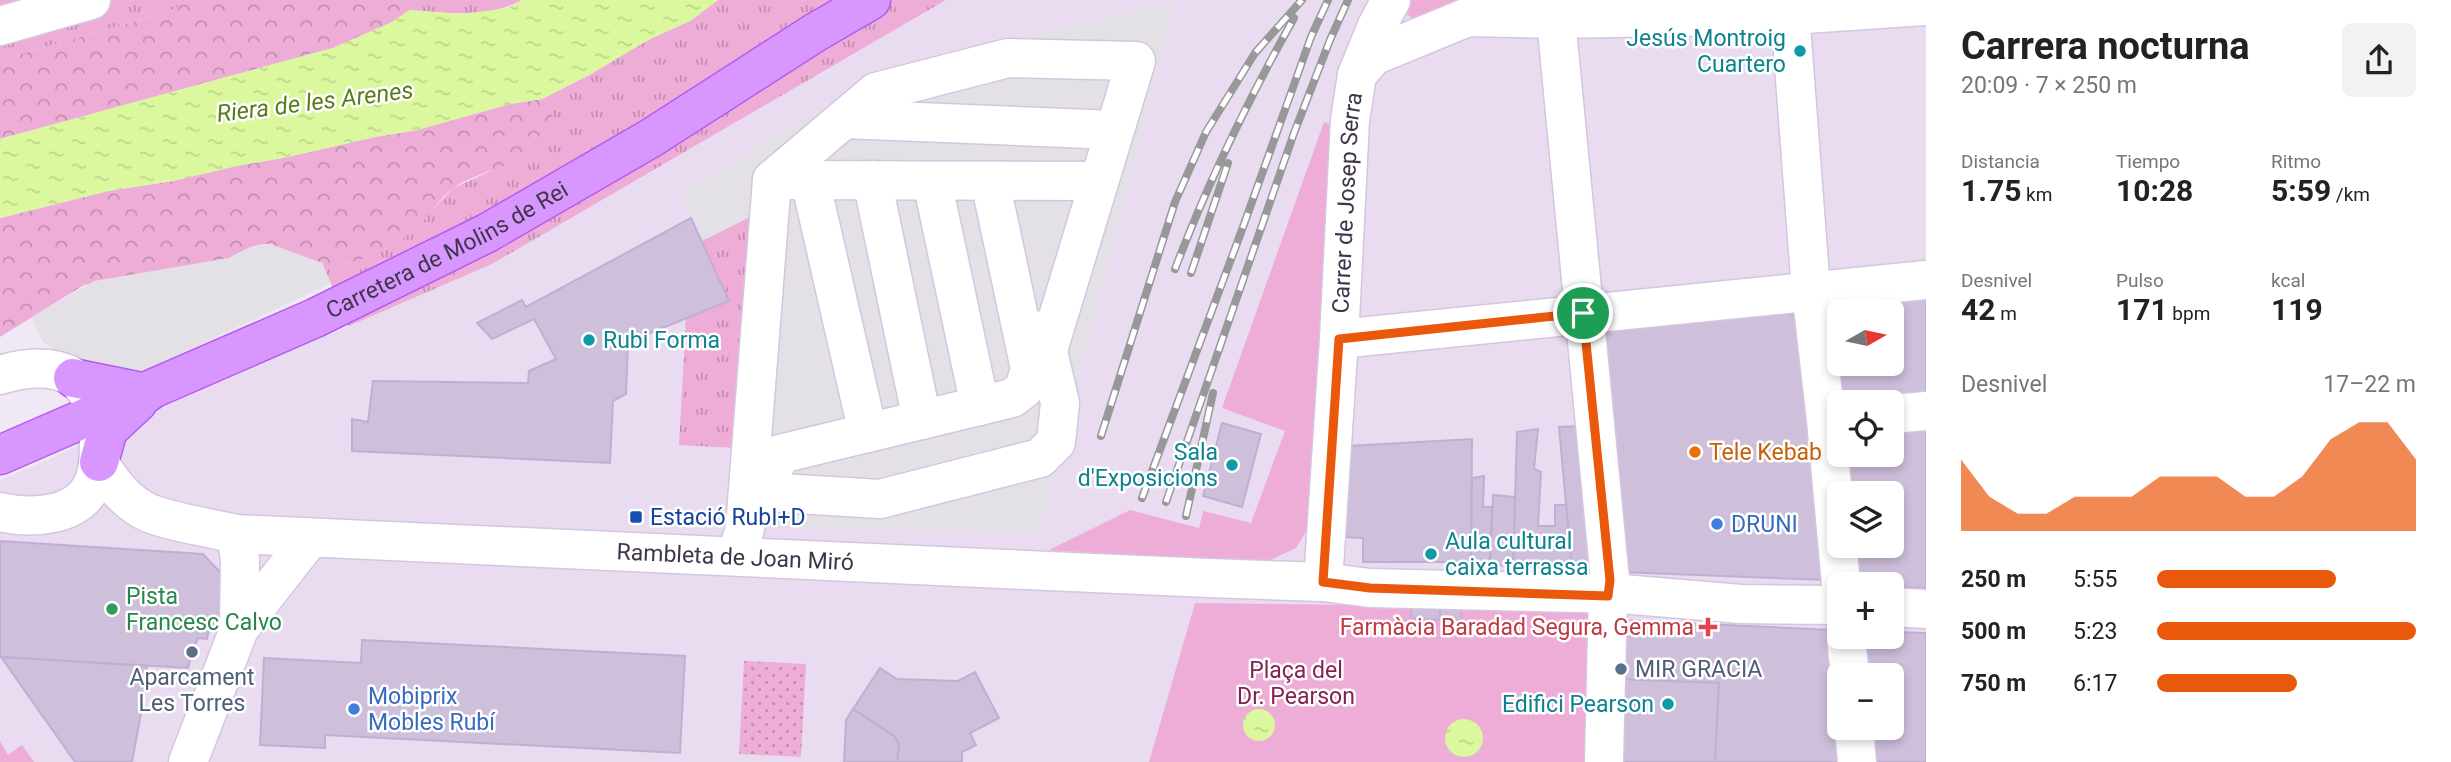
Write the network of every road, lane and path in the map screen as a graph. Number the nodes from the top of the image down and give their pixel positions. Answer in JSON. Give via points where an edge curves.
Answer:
{"nodes":[{"id":1,"x":91,"y":0,"type":"edge"},
{"id":2,"x":871,"y":0,"type":"edge"},
{"id":3,"x":1391,"y":0,"type":"edge"},
{"id":4,"x":1926,"y":6,"type":"edge"},
{"id":5,"x":1480,"y":8,"type":"edge"},
{"id":6,"x":1790,"y":8,"type":"edge"},
{"id":7,"x":1556,"y":19,"type":"junction"},
{"id":8,"x":0,"y":26,"type":"edge"},
{"id":9,"x":1357,"y":75,"type":"junction"},
{"id":10,"x":844,"y":120,"type":"junction"},
{"id":11,"x":1114,"y":130,"type":"junction"},
{"id":12,"x":772,"y":180,"type":"junction"},
{"id":13,"x":810,"y":180,"type":"junction"},
{"id":14,"x":872,"y":180,"type":"junction"},
{"id":15,"x":932,"y":181,"type":"junction"},
{"id":16,"x":1000,"y":181,"type":"junction"},
{"id":17,"x":1097,"y":181,"type":"junction"},
{"id":18,"x":1926,"y":279,"type":"edge"},
{"id":19,"x":1811,"y":290,"type":"junction"},
{"id":20,"x":1583,"y":313,"type":"junction"},
{"id":21,"x":1339,"y":339,"type":"junction"},
{"id":22,"x":1048,"y":350,"type":"junction"},
{"id":23,"x":0,"y":375,"type":"edge"},
{"id":24,"x":73,"y":378,"type":"junction"},
{"id":25,"x":1828,"y":390,"type":"edge"},
{"id":26,"x":147,"y":393,"type":"junction"},
{"id":27,"x":980,"y":406,"type":"junction"},
{"id":28,"x":1926,"y":411,"type":"edge"},
{"id":29,"x":98,"y":413,"type":"junction"},
{"id":30,"x":1904,"y":413,"type":"edge"},
{"id":31,"x":922,"y":420,"type":"junction"},
{"id":32,"x":869,"y":433,"type":"junction"},
{"id":33,"x":766,"y":442,"type":"junction"},
{"id":34,"x":0,"y":455,"type":"edge"},
{"id":35,"x":99,"y":462,"type":"junction"},
{"id":36,"x":1835,"y":467,"type":"edge"},
{"id":37,"x":764,"y":492,"type":"junction"},
{"id":38,"x":0,"y":512,"type":"edge"},
{"id":39,"x":150,"y":514,"type":"junction"},
{"id":40,"x":42,"y":516,"type":"junction"},
{"id":41,"x":236,"y":534,"type":"junction"},
{"id":42,"x":310,"y":538,"type":"junction"},
{"id":43,"x":744,"y":556,"type":"junction"},
{"id":44,"x":1840,"y":572,"type":"edge"},
{"id":45,"x":1323,"y":582,"type":"junction"},
{"id":46,"x":1608,"y":596,"type":"junction"},
{"id":47,"x":1827,"y":605,"type":"edge"},
{"id":48,"x":1904,"y":608,"type":"edge"},
{"id":49,"x":1926,"y":609,"type":"edge"},
{"id":50,"x":239,"y":629,"type":"junction"},
{"id":51,"x":1855,"y":740,"type":"edge"},
{"id":52,"x":188,"y":762,"type":"edge"},
{"id":53,"x":1604,"y":762,"type":"edge"},
{"id":54,"x":1857,"y":762,"type":"edge"}],
"edges":[{"from":1,"to":8,"type":"street"},
{"from":2,"to":26,"type":"main road","name":"Carretera de Molins de Rei","via":[[651,138],[487,233],[326,313]]},
{"from":3,"to":9,"type":"street","name":"Carrer de Josep Serra"},
{"from":4,"to":6,"type":"street"},
{"from":5,"to":7,"type":"street"},
{"from":5,"to":9,"type":"street","via":[[1373,56]]},
{"from":6,"to":7,"type":"street"},
{"from":6,"to":19,"type":"street"},
{"from":7,"to":20,"type":"street"},
{"from":9,"to":21,"type":"street","name":"Carrer de Josep Serra","via":[[1350,120]]},
{"from":10,"to":11,"type":"street"},
{"from":10,"to":11,"type":"street","via":[[876,92],[1008,58],[1136,61]]},
{"from":10,"to":12,"type":"street"},
{"from":11,"to":17,"type":"street"},
{"from":12,"to":13,"type":"street"},
{"from":12,"to":33,"type":"street"},
{"from":13,"to":14,"type":"street"},
{"from":13,"to":32,"type":"street"},
{"from":14,"to":15,"type":"street"},
{"from":14,"to":31,"type":"street"},
{"from":15,"to":16,"type":"street"},
{"from":15,"to":27,"type":"street"},
{"from":16,"to":17,"type":"street"},
{"from":16,"to":22,"type":"street"},
{"from":16,"to":27,"type":"street","via":[[1030,369],[1024,388],[1012,398]]},
{"from":17,"to":22,"type":"street"},
{"from":18,"to":19,"type":"street"},
{"from":19,"to":20,"type":"street"},
{"from":19,"to":25,"type":"street"},
{"from":20,"to":21,"type":"street"},
{"from":20,"to":46,"type":"street"},
{"from":21,"to":45,"type":"street","name":"Carrer de Josep Serra"},
{"from":22,"to":37,"type":"street","via":[[1059,402],[1056,442],[1040,458],[880,499]]},
{"from":23,"to":24,"type":"street","via":[[17,369],[51,369]]},
{"from":24,"to":26,"type":"main road"},
{"from":24,"to":29,"type":"street"},
{"from":26,"to":29,"type":"main road","name":"Carretera de Molins de Rei"},
{"from":26,"to":35,"type":"main road","via":[[108,430]]},
{"from":27,"to":31,"type":"street"},
{"from":28,"to":30,"type":"street"},
{"from":29,"to":34,"type":"main road","name":"Carretera de Molins de Rei"},
{"from":29,"to":35,"type":"street"},
{"from":31,"to":32,"type":"street"},
{"from":32,"to":33,"type":"street"},
{"from":33,"to":37,"type":"street"},
{"from":33,"to":43,"type":"street","via":[[745,528]]},
{"from":35,"to":39,"type":"street","name":"Rambleta de Joan Miró","via":[[113,484]]},
{"from":35,"to":40,"type":"street","via":[[85,494],[69,507]]},
{"from":36,"to":44,"type":"street"},
{"from":37,"to":43,"type":"street"},
{"from":38,"to":40,"type":"street","name":"Rambleta de Joan Miró"},
{"from":39,"to":40,"type":"street","name":"Rambleta de Joan Miró"},
{"from":39,"to":41,"type":"street","name":"Rambleta de Joan Miró"},
{"from":41,"to":42,"type":"street","name":"Rambleta de Joan Miró"},
{"from":41,"to":50,"type":"street"},
{"from":42,"to":43,"type":"street","name":"Rambleta de Joan Miró"},
{"from":42,"to":50,"type":"street"},
{"from":43,"to":45,"type":"street","name":"Rambleta de Joan Miró","bridge":true},
{"from":45,"to":46,"type":"street","name":"Rambleta de Joan Miró","via":[[1370,588]]},
{"from":46,"to":47,"type":"street","name":"Rambleta de Joan Miró"},
{"from":46,"to":53,"type":"street"},
{"from":48,"to":49,"type":"street"},
{"from":50,"to":52,"type":"street"},
{"from":51,"to":54,"type":"street"}]}
